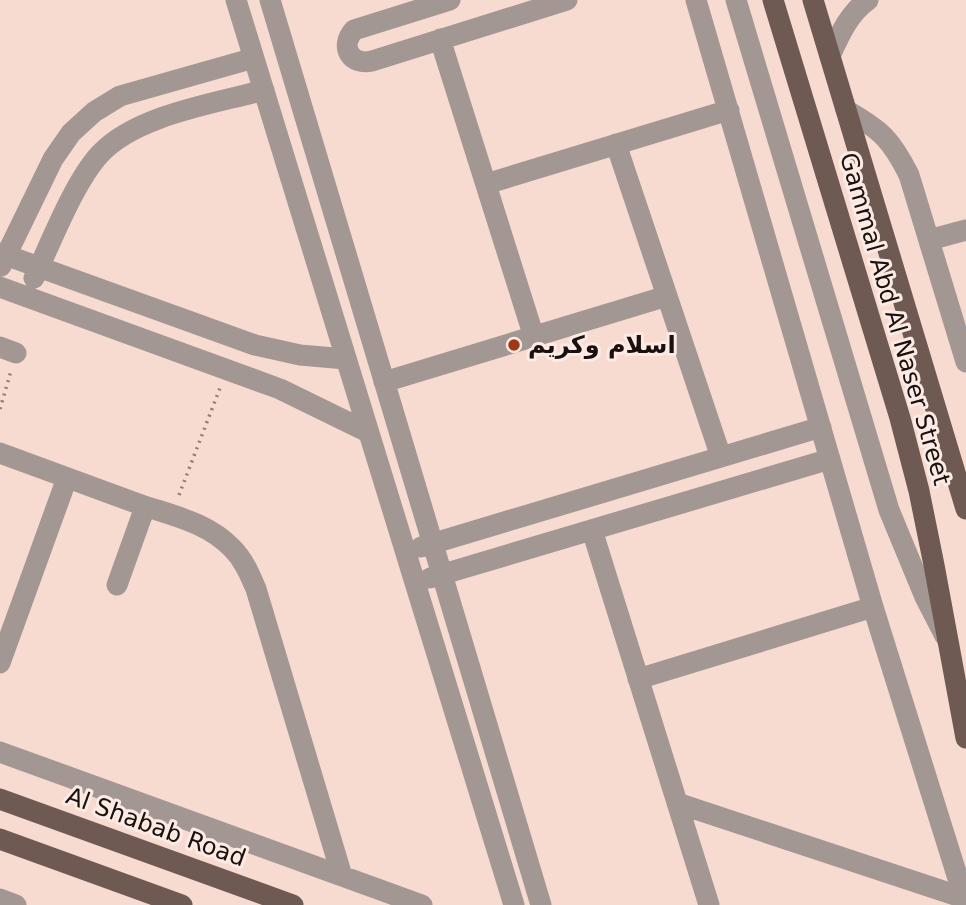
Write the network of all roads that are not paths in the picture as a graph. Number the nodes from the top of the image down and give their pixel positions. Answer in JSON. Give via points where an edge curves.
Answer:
{"nodes":[{"id":1,"x":236,"y":0,"type":"edge"},
{"id":2,"x":270,"y":0,"type":"edge"},
{"id":3,"x":450,"y":0,"type":"edge"},
{"id":4,"x":568,"y":0,"type":"edge"},
{"id":5,"x":696,"y":0,"type":"edge"},
{"id":6,"x":736,"y":0,"type":"edge"},
{"id":7,"x":773,"y":0,"type":"edge"},
{"id":8,"x":813,"y":0,"type":"edge"},
{"id":9,"x":868,"y":0,"type":"edge"},
{"id":10,"x":440,"y":39,"type":"junction"},
{"id":11,"x":830,"y":56,"type":"junction"},
{"id":12,"x":254,"y":58,"type":"junction"},
{"id":13,"x":264,"y":90,"type":"junction"},
{"id":14,"x":729,"y":110,"type":"junction"},
{"id":15,"x":846,"y":110,"type":"junction"},
{"id":16,"x":616,"y":144,"type":"junction"},
{"id":17,"x":486,"y":184,"type":"junction"},
{"id":18,"x":966,"y":230,"type":"edge"},
{"id":19,"x":929,"y":240,"type":"junction"},
{"id":20,"x":39,"y":268,"type":"junction"},
{"id":21,"x":2,"y":275,"type":"edge"},
{"id":22,"x":25,"y":296,"type":"junction"},
{"id":23,"x":667,"y":296,"type":"junction"},
{"id":24,"x":534,"y":337,"type":"junction"},
{"id":25,"x":346,"y":359,"type":"junction"},
{"id":26,"x":966,"y":362,"type":"edge"},
{"id":27,"x":384,"y":383,"type":"junction"},
{"id":28,"x":821,"y":427,"type":"junction"},
{"id":29,"x":368,"y":432,"type":"junction"},
{"id":30,"x":0,"y":453,"type":"edge"},
{"id":31,"x":721,"y":457,"type":"junction"},
{"id":32,"x":830,"y":459,"type":"junction"},
{"id":33,"x":67,"y":478,"type":"junction"},
{"id":34,"x":145,"y":506,"type":"junction"},
{"id":35,"x":966,"y":509,"type":"edge"},
{"id":36,"x":592,"y":530,"type":"junction"},
{"id":37,"x":432,"y":544,"type":"junction"},
{"id":38,"x":405,"y":552,"type":"junction"},
{"id":39,"x":441,"y":575,"type":"junction"},
{"id":40,"x":414,"y":583,"type":"junction"},
{"id":41,"x":117,"y":585,"type":"dead end"},
{"id":42,"x":873,"y":607,"type":"junction"},
{"id":43,"x":946,"y":639,"type":"junction"},
{"id":44,"x":0,"y":663,"type":"edge"},
{"id":45,"x":639,"y":679,"type":"junction"},
{"id":46,"x":966,"y":738,"type":"edge"},
{"id":47,"x":0,"y":752,"type":"edge"},
{"id":48,"x":0,"y":799,"type":"edge"},
{"id":49,"x":677,"y":803,"type":"junction"},
{"id":50,"x":0,"y":839,"type":"edge"},
{"id":51,"x":342,"y":876,"type":"junction"},
{"id":52,"x":0,"y":900,"type":"edge"},
{"id":53,"x":965,"y":901,"type":"edge"},
{"id":54,"x":16,"y":905,"type":"edge"},
{"id":55,"x":182,"y":905,"type":"edge"},
{"id":56,"x":293,"y":905,"type":"edge"},
{"id":57,"x":422,"y":905,"type":"edge"},
{"id":58,"x":514,"y":905,"type":"edge"},
{"id":59,"x":541,"y":905,"type":"edge"},
{"id":60,"x":709,"y":905,"type":"edge"}],
"edges":[{"from":1,"to":12,"type":"street"},
{"from":2,"to":27,"type":"street"},
{"from":3,"to":10,"type":"street","via":[[354,30],[346,46],[348,54],[364,63]]},
{"from":4,"to":10,"type":"street"},
{"from":5,"to":14,"type":"street"},
{"from":6,"to":43,"type":"street","via":[[889,510]]},
{"from":7,"to":43,"type":"main road","name":"Gammal Abd Al Naser Street","via":[[900,418],[919,491]]},
{"from":8,"to":11,"type":"main road","name":"Gammal Abd Al Naser Street"},
{"from":9,"to":11,"type":"street","via":[[842,30]]},
{"from":10,"to":17,"type":"street"},
{"from":11,"to":15,"type":"main road","name":"Gammal Abd Al Naser Street"},
{"from":12,"to":13,"type":"street"},
{"from":12,"to":21,"type":"street","via":[[120,96],[93,112],[53,159]]},
{"from":13,"to":20,"type":"street","via":[[160,118],[117,139],[85,174]]},
{"from":13,"to":25,"type":"street"},
{"from":14,"to":16,"type":"street"},
{"from":14,"to":28,"type":"street"},
{"from":15,"to":19,"type":"street","via":[[877,128],[897,149]]},
{"from":15,"to":35,"type":"main road","name":"Gammal Abd Al Naser Street"},
{"from":16,"to":17,"type":"street"},
{"from":16,"to":23,"type":"street"},
{"from":17,"to":24,"type":"street"},
{"from":18,"to":19,"type":"street"},
{"from":19,"to":26,"type":"street"},
{"from":20,"to":21,"type":"street"},
{"from":20,"to":22,"type":"street"},
{"from":20,"to":25,"type":"street","via":[[255,345]]},
{"from":21,"to":22,"type":"street"},
{"from":22,"to":29,"type":"street","via":[[281,389]]},
{"from":23,"to":24,"type":"street"},
{"from":23,"to":31,"type":"street"},
{"from":24,"to":27,"type":"street"},
{"from":25,"to":29,"type":"street"},
{"from":27,"to":37,"type":"street"},
{"from":28,"to":31,"type":"street"},
{"from":28,"to":32,"type":"street"},
{"from":29,"to":38,"type":"street"},
{"from":30,"to":33,"type":"street"},
{"from":31,"to":37,"type":"street"},
{"from":32,"to":36,"type":"street"},
{"from":32,"to":42,"type":"street"},
{"from":33,"to":34,"type":"street"},
{"from":33,"to":44,"type":"street"},
{"from":34,"to":41,"type":"street"},
{"from":34,"to":51,"type":"street","via":[[213,533],[247,567]]},
{"from":36,"to":39,"type":"street"},
{"from":36,"to":45,"type":"street"},
{"from":37,"to":38,"type":"street"},
{"from":37,"to":39,"type":"street"},
{"from":38,"to":40,"type":"street"},
{"from":39,"to":40,"type":"street"},
{"from":39,"to":59,"type":"street"},
{"from":40,"to":58,"type":"street"},
{"from":42,"to":45,"type":"street"},
{"from":42,"to":53,"type":"street"},
{"from":43,"to":46,"type":"main road","name":"Gammal Abd Al Naser Street"},
{"from":45,"to":49,"type":"street"},
{"from":47,"to":51,"type":"street"},
{"from":48,"to":56,"type":"main road","name":"Al Shabab Road"},
{"from":49,"to":53,"type":"street"},
{"from":49,"to":60,"type":"street"},
{"from":50,"to":55,"type":"main road"},
{"from":51,"to":57,"type":"street"},
{"from":52,"to":54,"type":"street"}]}
